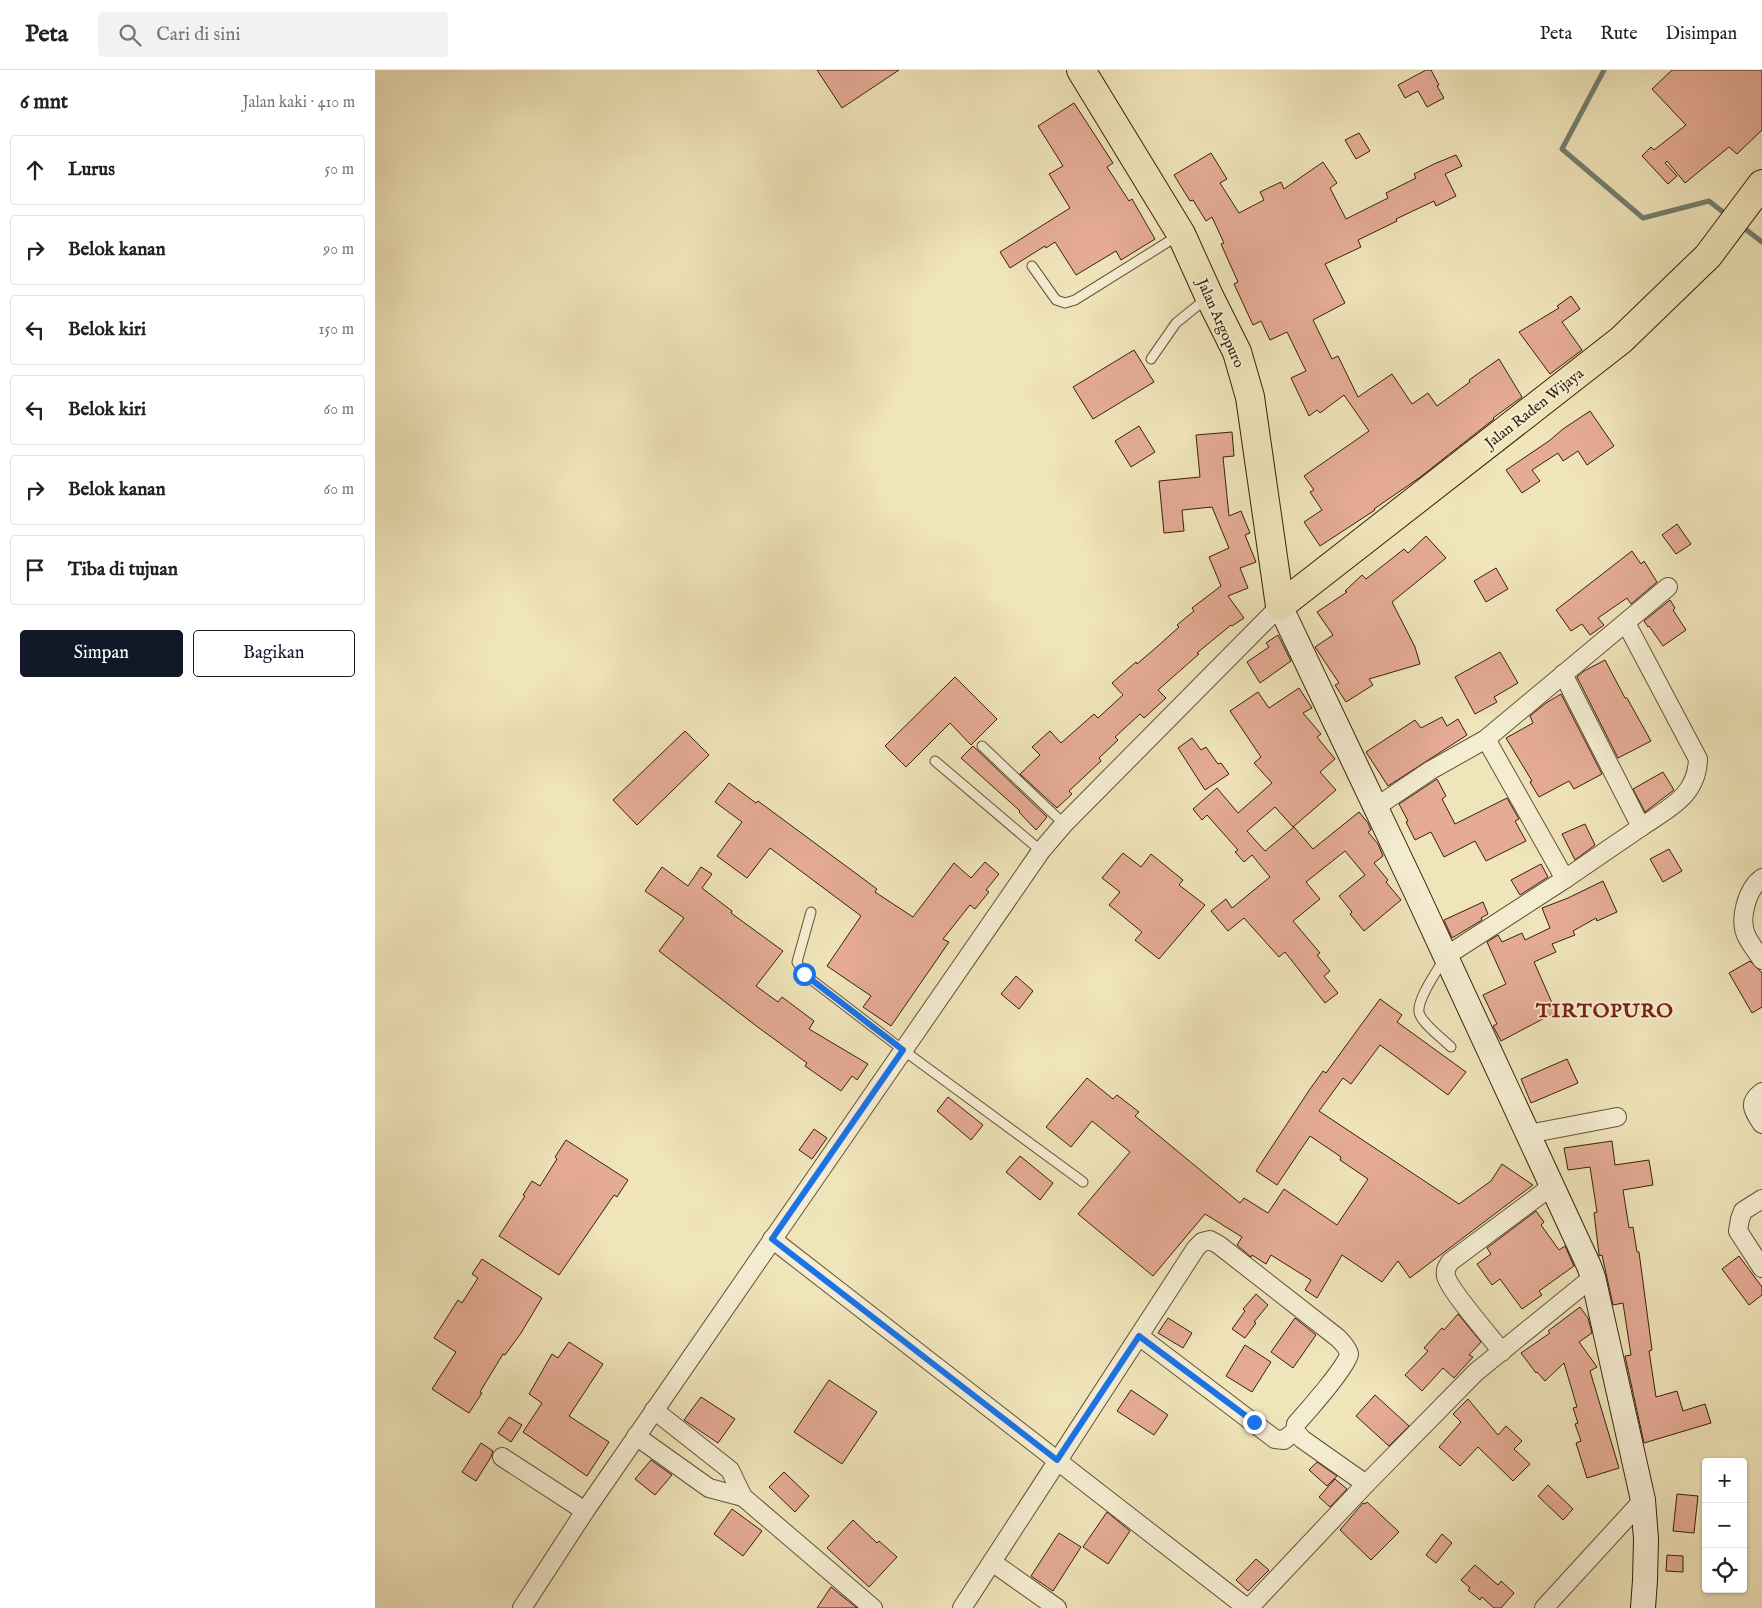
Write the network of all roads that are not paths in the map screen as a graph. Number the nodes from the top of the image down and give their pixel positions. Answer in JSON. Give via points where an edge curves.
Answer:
{"nodes":[{"id":1,"x":1081,"y":70,"type":"edge"},
{"id":2,"x":1762,"y":184,"type":"edge"},
{"id":3,"x":1181,"y":234,"type":"junction"},
{"id":4,"x":1032,"y":266,"type":"dead end"},
{"id":5,"x":1209,"y":296,"type":"junction"},
{"id":6,"x":1151,"y":359,"type":"dead end"},
{"id":7,"x":1668,"y":587,"type":"dead end"},
{"id":8,"x":1280,"y":606,"type":"junction"},
{"id":9,"x":1625,"y":623,"type":"junction"},
{"id":10,"x":1563,"y":674,"type":"junction"},
{"id":11,"x":1486,"y":739,"type":"junction"},
{"id":12,"x":982,"y":746,"type":"dead end"},
{"id":13,"x":935,"y":761,"type":"dead end"},
{"id":14,"x":1376,"y":807,"type":"junction"},
{"id":15,"x":1065,"y":824,"type":"junction"},
{"id":16,"x":1641,"y":827,"type":"junction"},
{"id":17,"x":1041,"y":851,"type":"junction"},
{"id":18,"x":1762,"y":878,"type":"edge"},
{"id":19,"x":1565,"y":879,"type":"junction"},
{"id":20,"x":811,"y":912,"type":"dead end"},
{"id":21,"x":1446,"y":956,"type":"junction"},
{"id":22,"x":1762,"y":960,"type":"edge"},
{"id":23,"x":1451,"y":1047,"type":"dead end"},
{"id":24,"x":903,"y":1050,"type":"junction"},
{"id":25,"x":1762,"y":1092,"type":"edge"},
{"id":26,"x":1617,"y":1117,"type":"dead end"},
{"id":27,"x":1762,"y":1124,"type":"edge"},
{"id":28,"x":1528,"y":1134,"type":"junction"},
{"id":29,"x":1083,"y":1182,"type":"dead end"},
{"id":30,"x":1552,"y":1186,"type":"junction"},
{"id":31,"x":1762,"y":1199,"type":"edge"},
{"id":32,"x":772,"y":1239,"type":"junction"},
{"id":33,"x":1762,"y":1268,"type":"edge"},
{"id":34,"x":1593,"y":1277,"type":"junction"},
{"id":35,"x":1139,"y":1336,"type":"junction"},
{"id":36,"x":1502,"y":1352,"type":"junction"},
{"id":37,"x":654,"y":1410,"type":"junction"},
{"id":38,"x":1295,"y":1431,"type":"junction"},
{"id":39,"x":636,"y":1436,"type":"junction"},
{"id":40,"x":502,"y":1457,"type":"dead end"},
{"id":41,"x":1057,"y":1460,"type":"junction"},
{"id":42,"x":1366,"y":1484,"type":"junction"},
{"id":43,"x":743,"y":1498,"type":"junction"},
{"id":44,"x":1643,"y":1500,"type":"junction"},
{"id":45,"x":585,"y":1511,"type":"junction"},
{"id":46,"x":992,"y":1562,"type":"junction"},
{"id":47,"x":522,"y":1608,"type":"edge"},
{"id":48,"x":873,"y":1608,"type":"edge"},
{"id":49,"x":962,"y":1608,"type":"edge"},
{"id":50,"x":1057,"y":1608,"type":"edge"},
{"id":51,"x":1248,"y":1608,"type":"edge"},
{"id":52,"x":1544,"y":1608,"type":"edge"},
{"id":53,"x":1643,"y":1608,"type":"edge"}],
"edges":[{"from":1,"to":3,"type":"highway","name":"Jalan Argopuro"},
{"from":2,"to":8,"type":"highway","name":"Jalan Raden Wijaya","via":[[1708,256],[1621,340]]},
{"from":3,"to":4,"type":"lane","via":[[1075,300],[1065,303],[1056,300]]},
{"from":3,"to":5,"type":"highway","name":"Jalan Argopuro"},
{"from":5,"to":6,"type":"lane","via":[[1176,323]]},
{"from":5,"to":8,"type":"highway","name":"Jalan Argopuro","via":[[1237,352],[1251,396]]},
{"from":7,"to":9,"type":"street"},
{"from":8,"to":14,"type":"street"},
{"from":8,"to":15,"type":"street"},
{"from":9,"to":10,"type":"street"},
{"from":9,"to":16,"type":"street","via":[[1698,759],[1698,772],[1684,797]]},
{"from":10,"to":11,"type":"street"},
{"from":10,"to":16,"type":"street"},
{"from":11,"to":14,"type":"street","via":[[1431,770]]},
{"from":11,"to":19,"type":"street"},
{"from":12,"to":15,"type":"lane"},
{"from":13,"to":17,"type":"lane"},
{"from":14,"to":21,"type":"street"},
{"from":15,"to":17,"type":"street"},
{"from":16,"to":19,"type":"street"},
{"from":17,"to":24,"type":"street"},
{"from":18,"to":22,"type":"street","via":[[1750,894],[1743,922],[1746,936]]},
{"from":19,"to":21,"type":"street"},
{"from":20,"to":24,"type":"lane","via":[[797,962],[799,968]]},
{"from":21,"to":23,"type":"lane","via":[[1419,1003],[1419,1013]]},
{"from":21,"to":28,"type":"street"},
{"from":24,"to":29,"type":"lane"},
{"from":24,"to":32,"type":"street"},
{"from":25,"to":27,"type":"street","via":[[1752,1102]]},
{"from":26,"to":28,"type":"street"},
{"from":28,"to":30,"type":"street"},
{"from":30,"to":34,"type":"street"},
{"from":30,"to":36,"type":"street","via":[[1446,1268],[1452,1287]]},
{"from":31,"to":33,"type":"street","via":[[1743,1211],[1738,1231]]},
{"from":32,"to":37,"type":"street"},
{"from":32,"to":41,"type":"street"},
{"from":34,"to":36,"type":"street"},
{"from":34,"to":44,"type":"street"},
{"from":35,"to":38,"type":"street","via":[[1275,1439],[1285,1440]]},
{"from":35,"to":38,"type":"street","via":[[1196,1248],[1209,1240],[1219,1246],[1338,1338],[1349,1354],[1347,1362],[1296,1424]]},
{"from":35,"to":41,"type":"street"},
{"from":36,"to":42,"type":"street","via":[[1476,1372]]},
{"from":37,"to":39,"type":"street"},
{"from":37,"to":43,"type":"street","via":[[730,1470]]},
{"from":38,"to":42,"type":"street"},
{"from":39,"to":43,"type":"street","via":[[709,1488]]},
{"from":39,"to":45,"type":"street"},
{"from":40,"to":45,"type":"street"},
{"from":41,"to":46,"type":"street"},
{"from":41,"to":51,"type":"street"},
{"from":42,"to":51,"type":"street"},
{"from":43,"to":48,"type":"street"},
{"from":44,"to":52,"type":"street"},
{"from":44,"to":53,"type":"street","via":[[1646,1539]]},
{"from":45,"to":47,"type":"street"},
{"from":46,"to":49,"type":"street"},
{"from":46,"to":50,"type":"street"}]}
